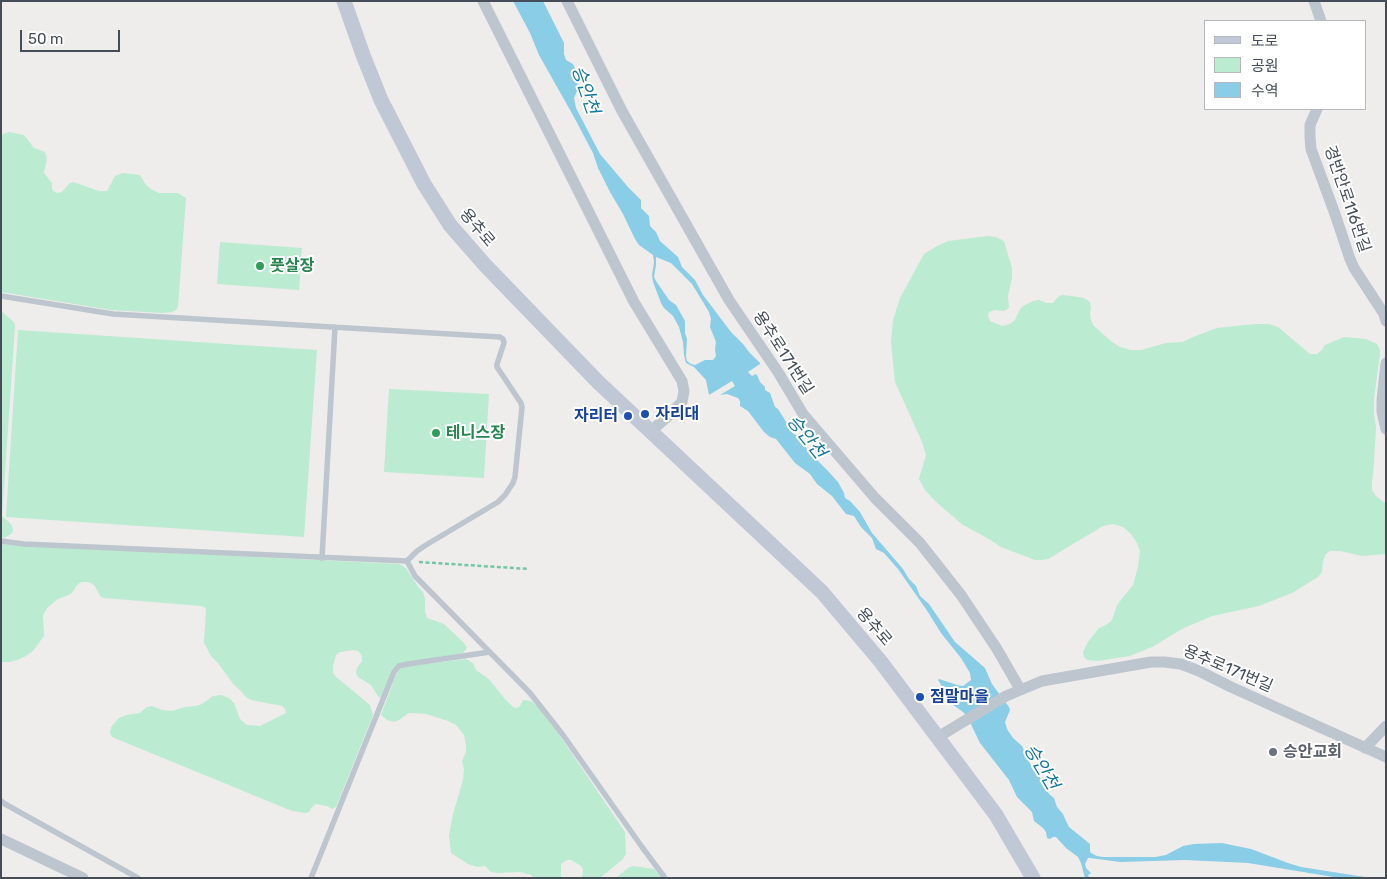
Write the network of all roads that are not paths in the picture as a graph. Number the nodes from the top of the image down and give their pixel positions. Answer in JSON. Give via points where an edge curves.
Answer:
{"nodes":[{"id":1,"x":344,"y":1,"type":"edge"},
{"id":2,"x":483,"y":1,"type":"edge"},
{"id":3,"x":567,"y":1,"type":"edge"},
{"id":4,"x":1314,"y":1,"type":"edge"},
{"id":5,"x":1320,"y":20,"type":"edge"},
{"id":6,"x":1317,"y":110,"type":"edge"},
{"id":7,"x":1,"y":296,"type":"edge"},
{"id":8,"x":1386,"y":321,"type":"edge"},
{"id":9,"x":336,"y":327,"type":"junction"},
{"id":10,"x":1386,"y":362,"type":"edge"},
{"id":11,"x":1386,"y":429,"type":"edge"},
{"id":12,"x":650,"y":431,"type":"junction"},
{"id":13,"x":1,"y":541,"type":"edge"},
{"id":14,"x":322,"y":558,"type":"junction"},
{"id":15,"x":407,"y":561,"type":"junction"},
{"id":16,"x":490,"y":652,"type":"junction"},
{"id":17,"x":1020,"y":689,"type":"junction"},
{"id":18,"x":1386,"y":726,"type":"edge"},
{"id":19,"x":938,"y":737,"type":"junction"},
{"id":20,"x":1366,"y":748,"type":"junction"},
{"id":21,"x":1386,"y":757,"type":"edge"},
{"id":22,"x":1,"y":801,"type":"edge"},
{"id":23,"x":1,"y":839,"type":"edge"},
{"id":24,"x":83,"y":878,"type":"edge"},
{"id":25,"x":138,"y":878,"type":"edge"},
{"id":26,"x":311,"y":878,"type":"edge"},
{"id":27,"x":665,"y":878,"type":"edge"},
{"id":28,"x":1033,"y":878,"type":"edge"}],
"edges":[{"from":1,"to":12,"type":"street","name":"용추로","via":[[381,100],[424,184],[450,225],[598,382]]},
{"from":2,"to":12,"type":"street","via":[[634,302],[682,381],[682,402]]},
{"from":3,"to":17,"type":"street","name":"용추로171번길","via":[[622,111],[729,300],[803,414],[875,498],[920,543],[961,595]]},
{"from":4,"to":5,"type":"street"},
{"from":6,"to":8,"type":"street","name":"경반안로116번길","via":[[1310,125],[1311,149],[1350,259]]},
{"from":7,"to":9,"type":"lane","via":[[113,314]]},
{"from":9,"to":14,"type":"lane"},
{"from":9,"to":15,"type":"lane","via":[[503,339],[497,367],[522,407],[514,483],[498,502],[426,545]]},
{"from":10,"to":11,"type":"street","via":[[1382,400]]},
{"from":12,"to":19,"type":"street","name":"용추로","via":[[822,592]]},
{"from":13,"to":14,"type":"lane"},
{"from":14,"to":15,"type":"lane"},
{"from":15,"to":16,"type":"lane","via":[[415,576]]},
{"from":16,"to":26,"type":"lane","via":[[408,664],[399,666],[394,672]]},
{"from":16,"to":27,"type":"lane","via":[[558,728]]},
{"from":17,"to":19,"type":"street","name":"용추로171번길"},
{"from":17,"to":20,"type":"street","name":"용추로171번길","via":[[1042,681],[1151,662],[1181,664]]},
{"from":18,"to":20,"type":"street"},
{"from":19,"to":28,"type":"street","name":"용추로","via":[[996,815]]},
{"from":20,"to":21,"type":"street","name":"용추로171번길"},
{"from":22,"to":25,"type":"lane"},
{"from":23,"to":24,"type":"street"}]}
